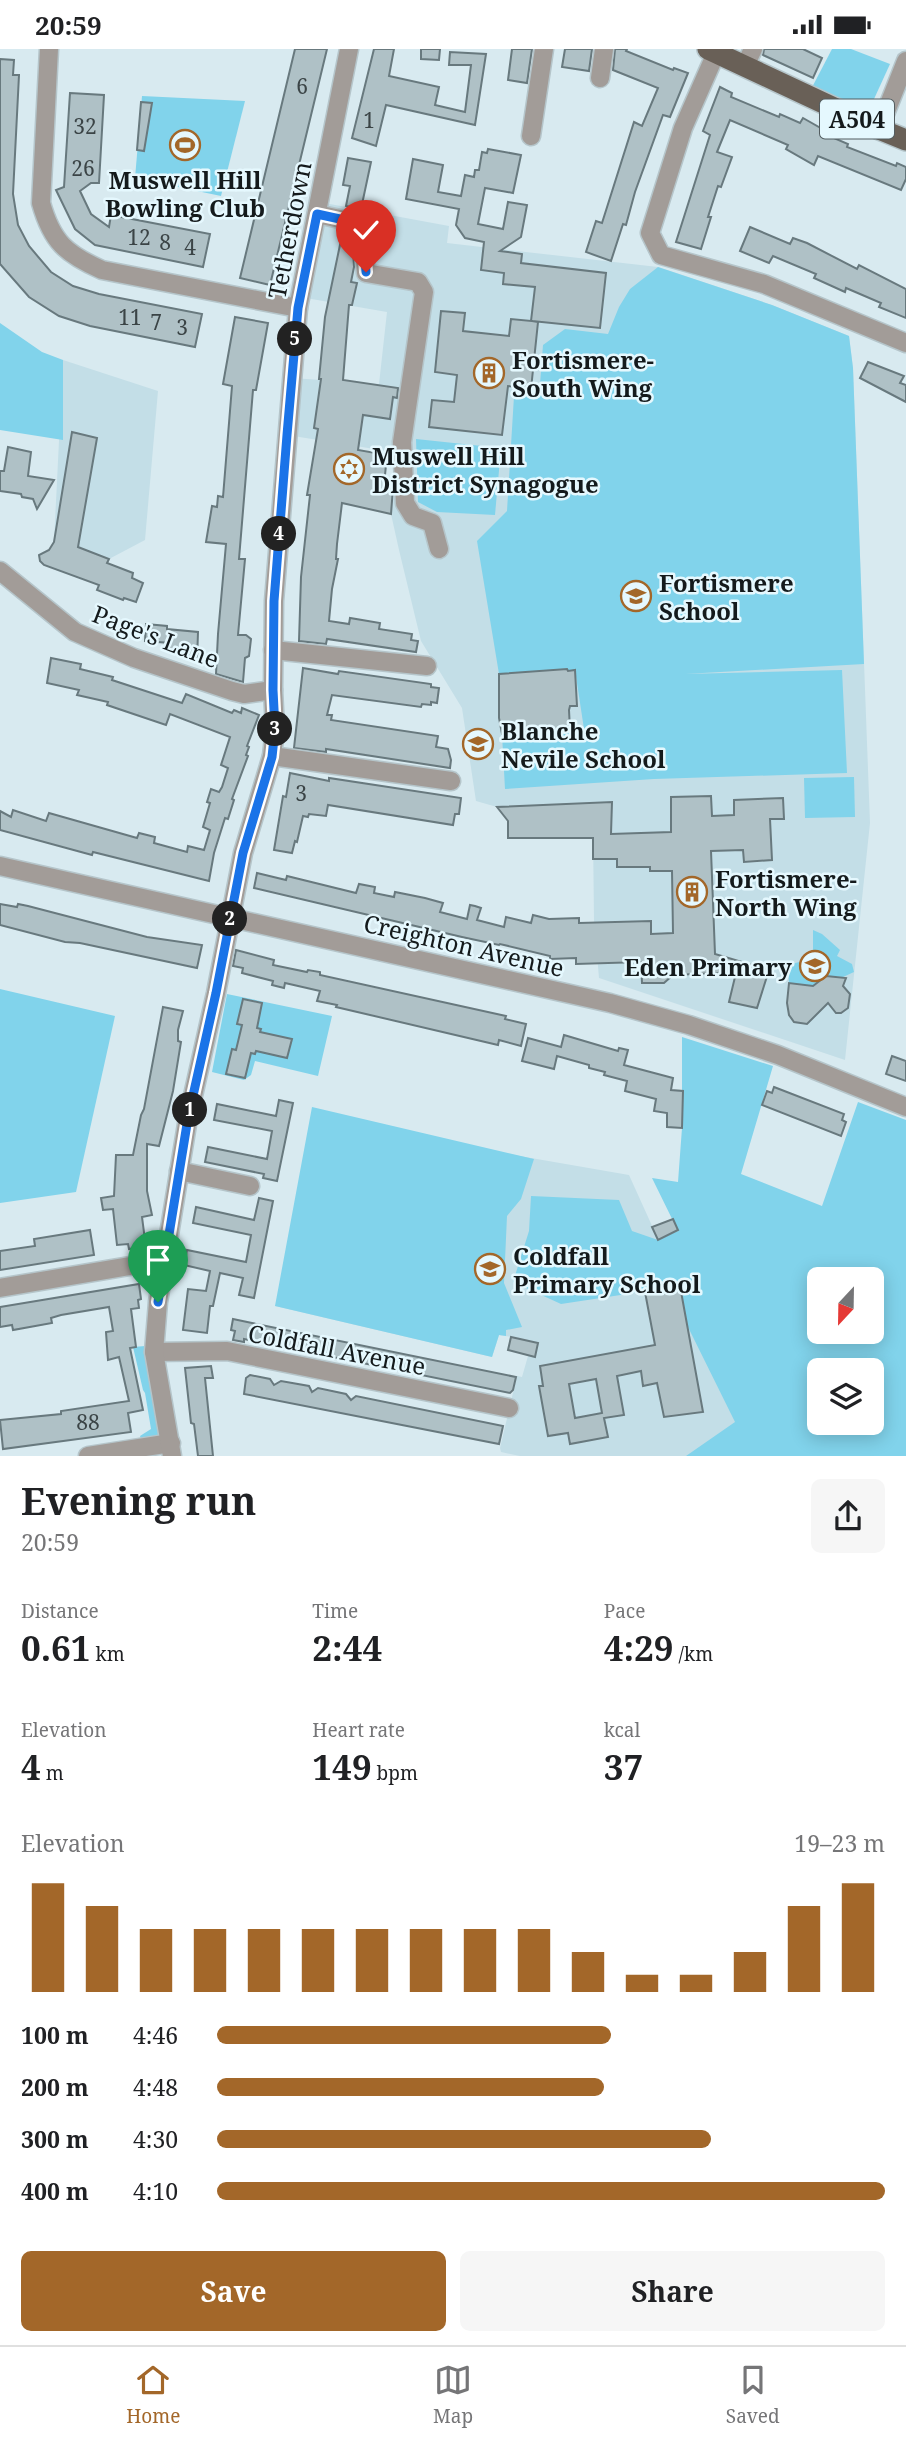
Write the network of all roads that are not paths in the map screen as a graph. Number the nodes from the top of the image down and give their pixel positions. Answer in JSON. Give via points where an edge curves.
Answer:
{"nodes":[{"id":1,"x":49,"y":49,"type":"edge"},
{"id":2,"x":349,"y":49,"type":"edge"},
{"id":3,"x":544,"y":49,"type":"edge"},
{"id":4,"x":604,"y":49,"type":"edge"},
{"id":5,"x":712,"y":51,"type":"edge"},
{"id":6,"x":749,"y":57,"type":"edge"},
{"id":7,"x":906,"y":61,"type":"edge"},
{"id":8,"x":600,"y":78,"type":"dead end"},
{"id":9,"x":879,"y":129,"type":"junction"},
{"id":10,"x":531,"y":135,"type":"dead end"},
{"id":11,"x":906,"y":140,"type":"edge"},
{"id":12,"x":317,"y":214,"type":"junction"},
{"id":13,"x":298,"y":308,"type":"junction"},
{"id":14,"x":906,"y":343,"type":"edge"},
{"id":15,"x":439,"y":549,"type":"dead end"},
{"id":16,"x":0,"y":571,"type":"edge"},
{"id":17,"x":273,"y":650,"type":"junction"},
{"id":18,"x":427,"y":666,"type":"dead end"},
{"id":19,"x":273,"y":690,"type":"junction"},
{"id":20,"x":272,"y":757,"type":"junction"},
{"id":21,"x":451,"y":781,"type":"dead end"},
{"id":22,"x":0,"y":866,"type":"edge"},
{"id":23,"x":230,"y":918,"type":"junction"},
{"id":24,"x":906,"y":1107,"type":"edge"},
{"id":25,"x":178,"y":1171,"type":"junction"},
{"id":26,"x":250,"y":1185,"type":"dead end"},
{"id":27,"x":165,"y":1260,"type":"junction"},
{"id":28,"x":0,"y":1288,"type":"edge"},
{"id":29,"x":154,"y":1352,"type":"junction"},
{"id":30,"x":509,"y":1408,"type":"dead end"},
{"id":31,"x":171,"y":1450,"type":"edge"},
{"id":32,"x":88,"y":1456,"type":"edge"}],
"edges":[{"from":1,"to":13,"type":"street","via":[[41,203],[58,241],[76,259],[102,270]]},
{"from":2,"to":12,"type":"street","name":"Tetherdown"},
{"from":3,"to":10,"type":"street"},
{"from":4,"to":8,"type":"street"},
{"from":5,"to":6,"type":"main road","number":"A504"},
{"from":5,"to":14,"type":"street","via":[[650,233],[661,255],[764,284]]},
{"from":6,"to":9,"type":"main road","number":"A504"},
{"from":7,"to":9,"type":"street"},
{"from":9,"to":11,"type":"main road","number":"A504"},
{"from":12,"to":13,"type":"street","name":"Tetherdown"},
{"from":12,"to":15,"type":"street","via":[[349,221],[364,247],[366,272],[418,282],[424,292],[402,442],[405,503],[413,516],[432,523]]},
{"from":13,"to":17,"type":"street","name":"Tetherdown"},
{"from":16,"to":19,"type":"street","name":"Page's Lane","via":[[75,632],[101,645],[232,691]]},
{"from":17,"to":18,"type":"street"},
{"from":17,"to":19,"type":"street","name":"Tetherdown"},
{"from":19,"to":20,"type":"street","name":"Tetherdown"},
{"from":20,"to":21,"type":"street"},
{"from":20,"to":23,"type":"street","name":"Tetherdown","via":[[243,853]]},
{"from":22,"to":23,"type":"street","name":"Creighton Avenue"},
{"from":23,"to":24,"type":"street","name":"Creighton Avenue","via":[[663,1018],[778,1055]]},
{"from":23,"to":25,"type":"street","name":"Tetherdown"},
{"from":25,"to":26,"type":"street"},
{"from":25,"to":27,"type":"street","name":"Tetherdown"},
{"from":27,"to":28,"type":"street"},
{"from":27,"to":29,"type":"street","name":"Tetherdown"},
{"from":29,"to":30,"type":"street","name":"Coldfall Avenue","via":[[227,1351]]},
{"from":29,"to":31,"type":"street","name":"Tetherdown"},
{"from":31,"to":32,"type":"street"}]}
